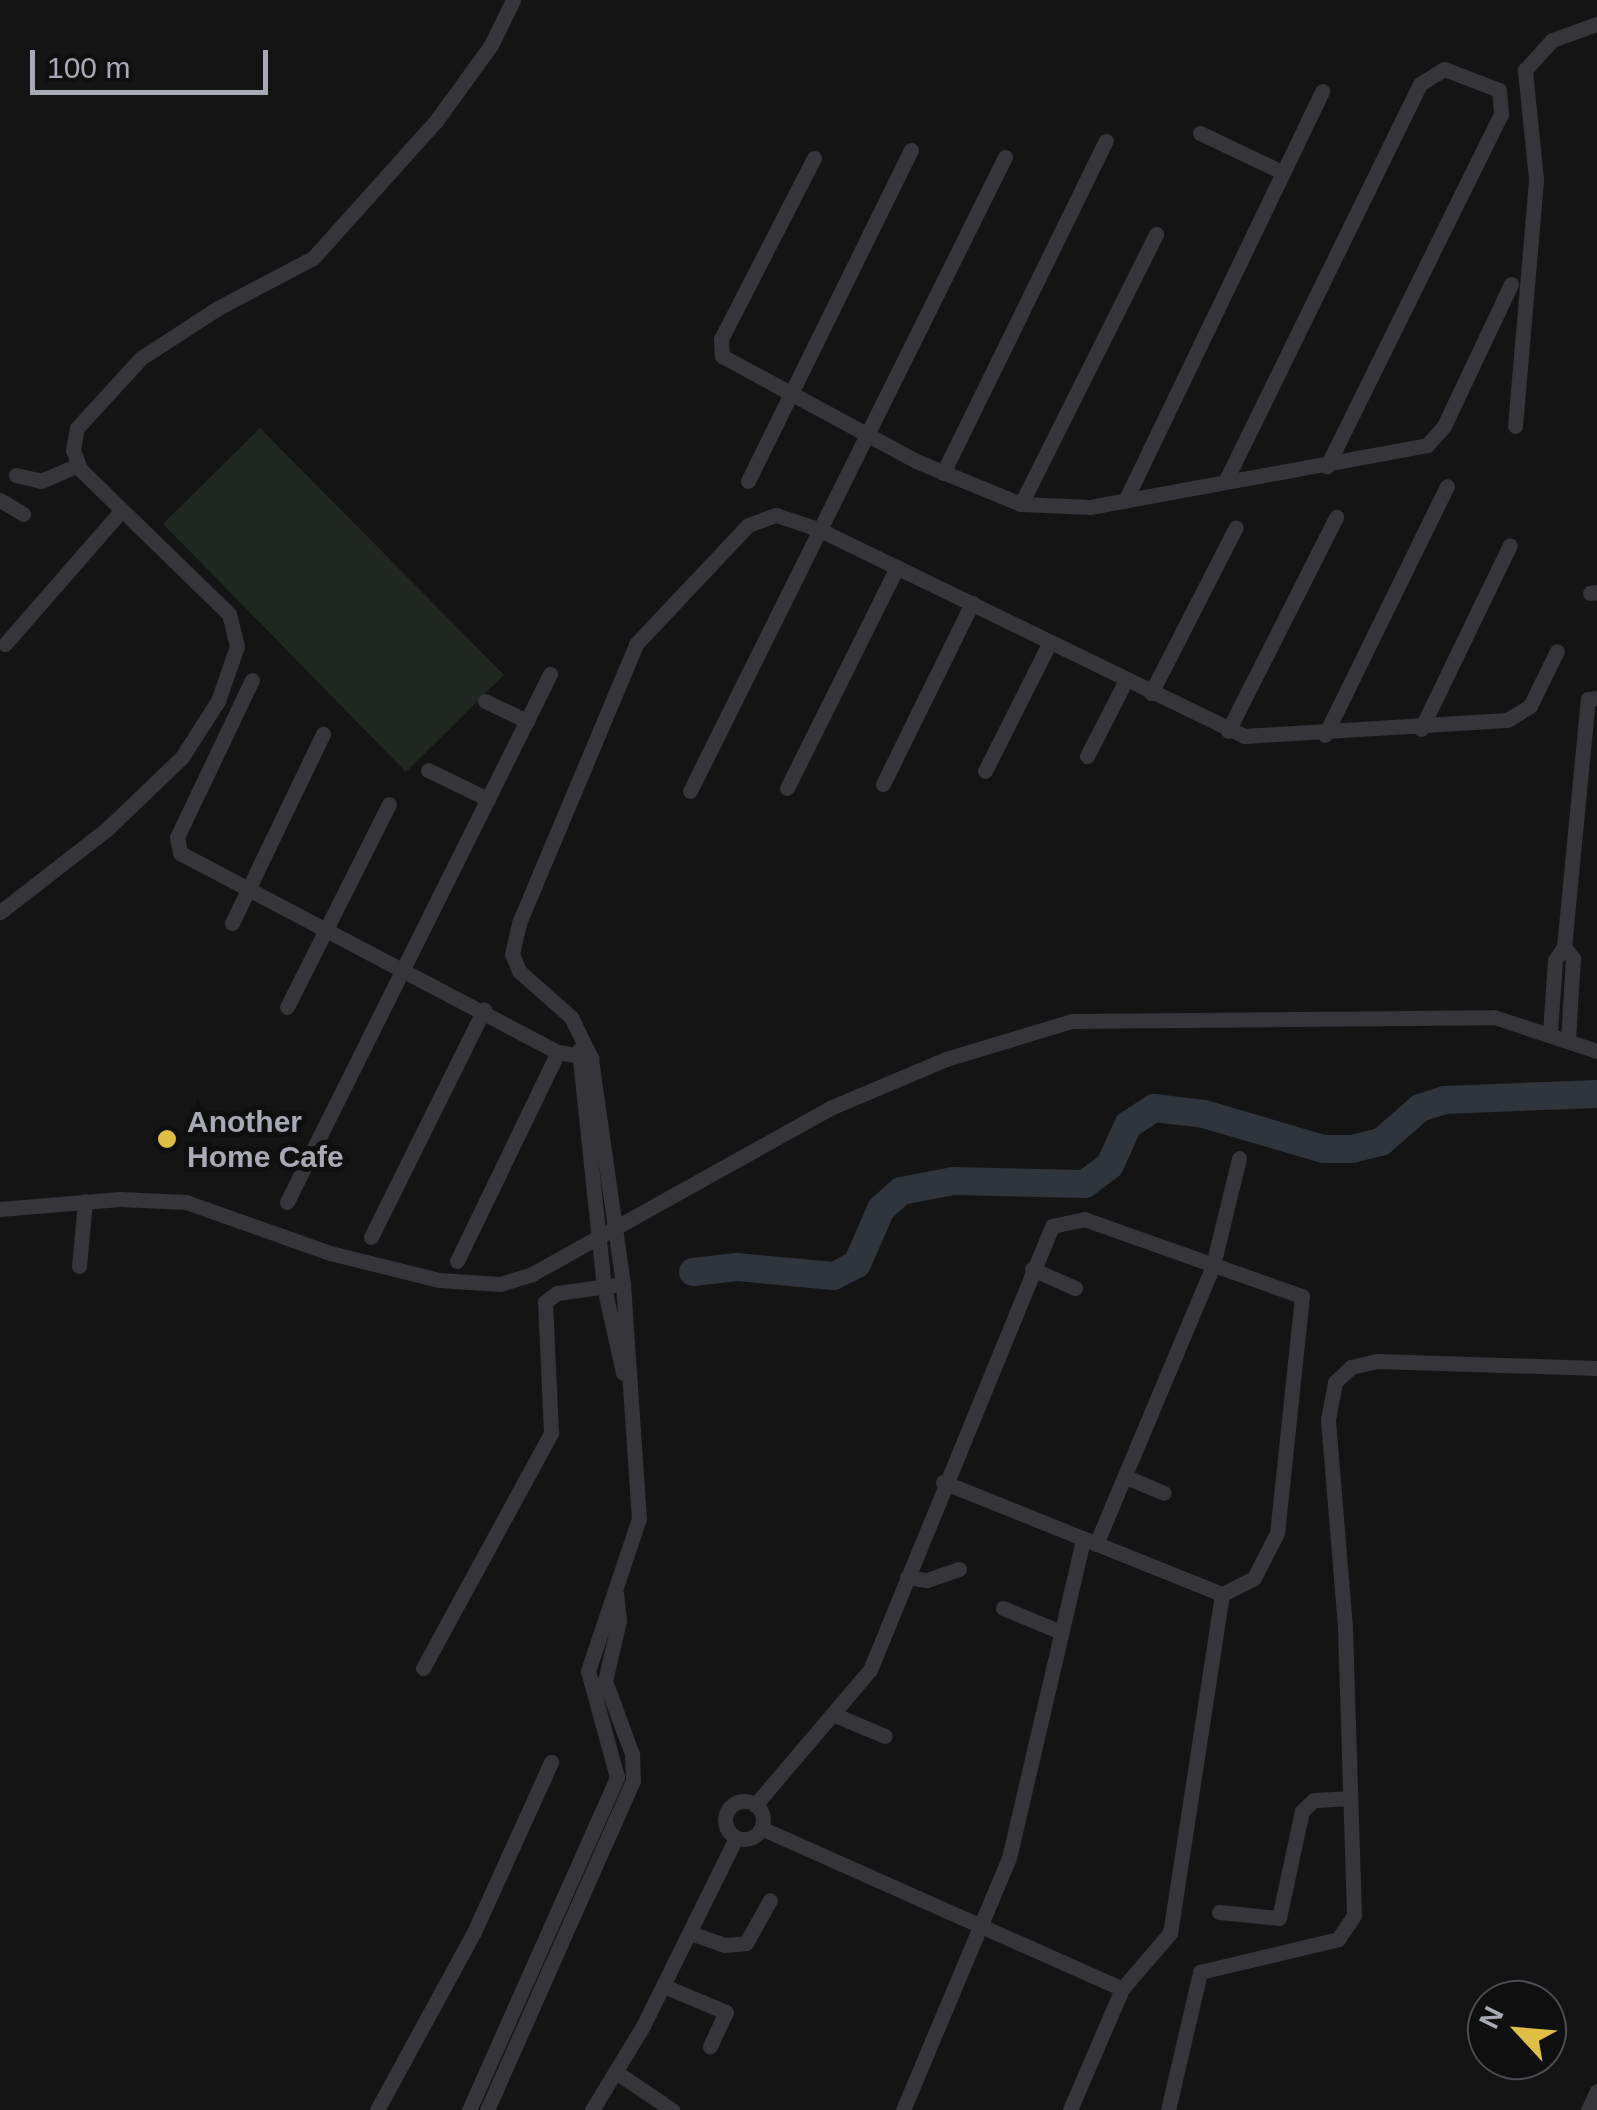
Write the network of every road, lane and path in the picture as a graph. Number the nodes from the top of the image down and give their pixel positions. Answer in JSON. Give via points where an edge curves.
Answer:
{"nodes":[{"id":1,"x":492,"y":0,"type":"edge"},
{"id":2,"x":510,"y":6,"type":"edge"},
{"id":3,"x":1597,"y":24,"type":"edge"},
{"id":4,"x":1322,"y":91,"type":"dead end"},
{"id":5,"x":1200,"y":133,"type":"dead end"},
{"id":6,"x":1106,"y":141,"type":"dead end"},
{"id":7,"x":910,"y":150,"type":"dead end"},
{"id":8,"x":1005,"y":157,"type":"dead end"},
{"id":9,"x":814,"y":158,"type":"dead end"},
{"id":10,"x":1282,"y":172,"type":"junction"},
{"id":11,"x":1156,"y":234,"type":"dead end"},
{"id":12,"x":1512,"y":284,"type":"dead end"},
{"id":13,"x":789,"y":396,"type":"junction"},
{"id":14,"x":1515,"y":426,"type":"dead end"},
{"id":15,"x":866,"y":434,"type":"junction"},
{"id":16,"x":78,"y":464,"type":"junction"},
{"id":17,"x":1327,"y":466,"type":"junction"},
{"id":18,"x":16,"y":474,"type":"dead end"},
{"id":19,"x":943,"y":474,"type":"junction"},
{"id":20,"x":748,"y":482,"type":"dead end"},
{"id":21,"x":1225,"y":482,"type":"junction"},
{"id":22,"x":1447,"y":486,"type":"dead end"},
{"id":23,"x":0,"y":500,"type":"edge"},
{"id":24,"x":1125,"y":501,"type":"junction"},
{"id":25,"x":1021,"y":504,"type":"junction"},
{"id":26,"x":121,"y":512,"type":"junction"},
{"id":27,"x":22,"y":514,"type":"dead end"},
{"id":28,"x":1336,"y":517,"type":"dead end"},
{"id":29,"x":1236,"y":526,"type":"dead end"},
{"id":30,"x":818,"y":529,"type":"junction"},
{"id":31,"x":1510,"y":545,"type":"dead end"},
{"id":32,"x":896,"y":567,"type":"junction"},
{"id":33,"x":972,"y":603,"type":"junction"},
{"id":34,"x":1050,"y":642,"type":"junction"},
{"id":35,"x":4,"y":644,"type":"dead end"},
{"id":36,"x":1557,"y":652,"type":"dead end"},
{"id":37,"x":550,"y":674,"type":"dead end"},
{"id":38,"x":252,"y":680,"type":"dead end"},
{"id":39,"x":1126,"y":680,"type":"junction"},
{"id":40,"x":1151,"y":693,"type":"junction"},
{"id":41,"x":1597,"y":698,"type":"edge"},
{"id":42,"x":485,"y":701,"type":"dead end"},
{"id":43,"x":527,"y":721,"type":"junction"},
{"id":44,"x":1421,"y":729,"type":"junction"},
{"id":45,"x":1228,"y":731,"type":"junction"},
{"id":46,"x":323,"y":734,"type":"dead end"},
{"id":47,"x":1325,"y":734,"type":"junction"},
{"id":48,"x":1088,"y":756,"type":"dead end"},
{"id":49,"x":428,"y":770,"type":"dead end"},
{"id":50,"x":984,"y":771,"type":"dead end"},
{"id":51,"x":883,"y":784,"type":"dead end"},
{"id":52,"x":787,"y":788,"type":"dead end"},
{"id":53,"x":690,"y":791,"type":"dead end"},
{"id":54,"x":1597,"y":791,"type":"edge"},
{"id":55,"x":1579,"y":792,"type":"junction"},
{"id":56,"x":488,"y":799,"type":"junction"},
{"id":57,"x":389,"y":804,"type":"dead end"},
{"id":58,"x":248,"y":890,"type":"junction"},
{"id":59,"x":1,"y":910,"type":"edge"},
{"id":60,"x":232,"y":923,"type":"dead end"},
{"id":61,"x":326,"y":928,"type":"junction"},
{"id":62,"x":1564,"y":948,"type":"junction"},
{"id":63,"x":404,"y":968,"type":"junction"},
{"id":64,"x":286,"y":1008,"type":"dead end"},
{"id":65,"x":484,"y":1009,"type":"junction"},
{"id":66,"x":1550,"y":1032,"type":"junction"},
{"id":67,"x":1568,"y":1040,"type":"junction"},
{"id":68,"x":1597,"y":1051,"type":"edge"},
{"id":69,"x":558,"y":1052,"type":"junction"},
{"id":70,"x":584,"y":1058,"type":"junction"},
{"id":71,"x":1240,"y":1158,"type":"dead end"},
{"id":72,"x":85,"y":1200,"type":"junction"},
{"id":73,"x":287,"y":1202,"type":"dead end"},
{"id":74,"x":0,"y":1209,"type":"edge"},
{"id":75,"x":622,"y":1223,"type":"junction"},
{"id":76,"x":370,"y":1237,"type":"dead end"},
{"id":77,"x":599,"y":1237,"type":"junction"},
{"id":78,"x":457,"y":1261,"type":"dead end"},
{"id":79,"x":1213,"y":1265,"type":"junction"},
{"id":80,"x":79,"y":1266,"type":"dead end"},
{"id":81,"x":1032,"y":1269,"type":"junction"},
{"id":82,"x":622,"y":1284,"type":"junction"},
{"id":83,"x":604,"y":1287,"type":"junction"},
{"id":84,"x":1075,"y":1288,"type":"dead end"},
{"id":85,"x":1597,"y":1368,"type":"edge"},
{"id":86,"x":626,"y":1382,"type":"junction"},
{"id":87,"x":1126,"y":1476,"type":"junction"},
{"id":88,"x":943,"y":1482,"type":"junction"},
{"id":89,"x":1164,"y":1493,"type":"dead end"},
{"id":90,"x":1090,"y":1541,"type":"junction"},
{"id":91,"x":959,"y":1569,"type":"dead end"},
{"id":92,"x":907,"y":1577,"type":"junction"},
{"id":93,"x":1222,"y":1594,"type":"junction"},
{"id":94,"x":1004,"y":1608,"type":"dead end"},
{"id":95,"x":1062,"y":1632,"type":"junction"},
{"id":96,"x":423,"y":1668,"type":"dead end"},
{"id":97,"x":835,"y":1715,"type":"junction"},
{"id":98,"x":885,"y":1736,"type":"dead end"},
{"id":99,"x":551,"y":1762,"type":"dead end"},
{"id":100,"x":1349,"y":1798,"type":"junction"},
{"id":101,"x":755,"y":1805,"type":"junction"},
{"id":102,"x":761,"y":1828,"type":"junction"},
{"id":103,"x":736,"y":1838,"type":"junction"},
{"id":104,"x":770,"y":1900,"type":"dead end"},
{"id":105,"x":1219,"y":1912,"type":"dead end"},
{"id":106,"x":976,"y":1928,"type":"junction"},
{"id":107,"x":690,"y":1932,"type":"junction"},
{"id":108,"x":552,"y":1936,"type":"junction"},
{"id":109,"x":664,"y":1986,"type":"junction"},
{"id":110,"x":1122,"y":1989,"type":"junction"},
{"id":111,"x":710,"y":2047,"type":"dead end"},
{"id":112,"x":616,"y":2072,"type":"junction"},
{"id":113,"x":1597,"y":2092,"type":"edge"},
{"id":114,"x":377,"y":2110,"type":"edge"},
{"id":115,"x":470,"y":2110,"type":"edge"},
{"id":116,"x":486,"y":2110,"type":"edge"},
{"id":117,"x":592,"y":2110,"type":"edge"},
{"id":118,"x":672,"y":2110,"type":"edge"},
{"id":119,"x":903,"y":2110,"type":"edge"},
{"id":120,"x":1070,"y":2110,"type":"edge"},
{"id":121,"x":1168,"y":2110,"type":"edge"},
{"id":122,"x":1588,"y":2110,"type":"edge"}],
"edges":[{"from":1,"to":2,"type":"street"},
{"from":2,"to":16,"type":"street","via":[[436,120],[313,258],[218,308],[104,392],[77,428]]},
{"from":3,"to":14,"type":"street","via":[[1552,40],[1525,70],[1536,179]]},
{"from":4,"to":10,"type":"street"},
{"from":5,"to":10,"type":"street"},
{"from":6,"to":19,"type":"street"},
{"from":7,"to":13,"type":"street"},
{"from":8,"to":15,"type":"street"},
{"from":9,"to":13,"type":"street","via":[[721,339],[728,363]]},
{"from":10,"to":24,"type":"street"},
{"from":11,"to":25,"type":"street"},
{"from":12,"to":17,"type":"street","via":[[1435,439]]},
{"from":13,"to":15,"type":"street"},
{"from":13,"to":20,"type":"street"},
{"from":15,"to":19,"type":"street"},
{"from":15,"to":30,"type":"street"},
{"from":16,"to":18,"type":"street","via":[[41,480]]},
{"from":16,"to":26,"type":"street"},
{"from":17,"to":21,"type":"street"},
{"from":17,"to":21,"type":"street","via":[[1501,114],[1499,90],[1444,69],[1420,84]]},
{"from":19,"to":25,"type":"street"},
{"from":21,"to":24,"type":"street"},
{"from":22,"to":47,"type":"street"},
{"from":23,"to":27,"type":"street"},
{"from":24,"to":25,"type":"street"},
{"from":26,"to":35,"type":"street"},
{"from":26,"to":59,"type":"street","via":[[228,614],[237,632],[233,664],[202,728],[162,780]]},
{"from":28,"to":45,"type":"street"},
{"from":29,"to":40,"type":"street"},
{"from":30,"to":32,"type":"street"},
{"from":30,"to":53,"type":"street"},
{"from":30,"to":70,"type":"street","via":[[764,517],[729,543],[636,644],[513,942],[519,971],[556,1000],[581,1038]]},
{"from":31,"to":44,"type":"street"},
{"from":32,"to":33,"type":"street"},
{"from":32,"to":52,"type":"street"},
{"from":33,"to":34,"type":"street"},
{"from":33,"to":51,"type":"street"},
{"from":34,"to":39,"type":"street"},
{"from":34,"to":50,"type":"street"},
{"from":36,"to":44,"type":"street","via":[[1522,715]]},
{"from":37,"to":43,"type":"street"},
{"from":38,"to":58,"type":"street","via":[[178,837],[186,859]]},
{"from":39,"to":40,"type":"street"},
{"from":39,"to":48,"type":"street"},
{"from":40,"to":45,"type":"street"},
{"from":41,"to":55,"type":"street","via":[[1588,699]]},
{"from":42,"to":43,"type":"street"},
{"from":43,"to":56,"type":"street"},
{"from":44,"to":47,"type":"street"},
{"from":45,"to":47,"type":"street","via":[[1268,738]]},
{"from":46,"to":58,"type":"street"},
{"from":49,"to":56,"type":"street"},
{"from":54,"to":55,"type":"street"},
{"from":55,"to":62,"type":"street"},
{"from":56,"to":63,"type":"street"},
{"from":57,"to":61,"type":"street"},
{"from":58,"to":60,"type":"street"},
{"from":58,"to":61,"type":"street"},
{"from":61,"to":63,"type":"street"},
{"from":61,"to":64,"type":"street"},
{"from":62,"to":66,"type":"street","via":[[1556,960]]},
{"from":62,"to":67,"type":"street","via":[[1572,958]]},
{"from":63,"to":65,"type":"street"},
{"from":63,"to":73,"type":"street"},
{"from":65,"to":69,"type":"street"},
{"from":65,"to":76,"type":"street"},
{"from":66,"to":67,"type":"street"},
{"from":66,"to":75,"type":"street","via":[[1494,1017],[1072,1021],[1014,1035],[845,1102]]},
{"from":67,"to":68,"type":"street"},
{"from":69,"to":70,"type":"street"},
{"from":69,"to":78,"type":"street"},
{"from":70,"to":75,"type":"street"},
{"from":70,"to":77,"type":"street"},
{"from":71,"to":79,"type":"street"},
{"from":72,"to":74,"type":"street"},
{"from":72,"to":77,"type":"street","via":[[186,1202],[330,1253],[479,1284],[522,1278]]},
{"from":72,"to":80,"type":"street"},
{"from":75,"to":77,"type":"street"},
{"from":75,"to":82,"type":"street"},
{"from":77,"to":83,"type":"street"},
{"from":79,"to":81,"type":"street","via":[[1074,1217],[1052,1226]]},
{"from":79,"to":87,"type":"street"},
{"from":79,"to":93,"type":"street","via":[[1295,1290],[1305,1304],[1278,1534],[1254,1578]]},
{"from":81,"to":84,"type":"street"},
{"from":81,"to":88,"type":"street"},
{"from":82,"to":83,"type":"street"},
{"from":82,"to":86,"type":"street"},
{"from":83,"to":86,"type":"street"},
{"from":83,"to":96,"type":"street","via":[[557,1293],[545,1302],[551,1433]]},
{"from":85,"to":100,"type":"street","via":[[1377,1361],[1351,1367],[1336,1382],[1328,1419],[1346,1628]]},
{"from":86,"to":108,"type":"street","via":[[639,1519],[588,1671],[614,1729],[618,1764]]},
{"from":87,"to":89,"type":"street"},
{"from":87,"to":90,"type":"street"},
{"from":88,"to":90,"type":"street"},
{"from":88,"to":92,"type":"street"},
{"from":90,"to":93,"type":"street"},
{"from":90,"to":95,"type":"street"},
{"from":91,"to":92,"type":"street","via":[[927,1580]]},
{"from":92,"to":97,"type":"street","via":[[875,1659]]},
{"from":93,"to":110,"type":"street","via":[[1174,1917],[1162,1950]]},
{"from":94,"to":95,"type":"street"},
{"from":95,"to":106,"type":"street","via":[[1009,1858]]},
{"from":97,"to":98,"type":"street"},
{"from":97,"to":101,"type":"street"},
{"from":99,"to":114,"type":"street","via":[[474,1932]]},
{"from":100,"to":105,"type":"street","via":[[1314,1800],[1302,1810],[1279,1918]]},
{"from":100,"to":121,"type":"street","via":[[1351,1925],[1338,1939],[1200,1972]]},
{"from":101,"to":102,"type":"street"},
{"from":101,"to":103,"type":"street","via":[[743,1801],[728,1811],[725,1823]]},
{"from":102,"to":103,"type":"street","via":[[753,1837]]},
{"from":102,"to":106,"type":"street"},
{"from":103,"to":107,"type":"street"},
{"from":104,"to":107,"type":"street","via":[[746,1943],[725,1945]]},
{"from":106,"to":110,"type":"street"},
{"from":106,"to":119,"type":"street"},
{"from":107,"to":109,"type":"street"},
{"from":108,"to":115,"type":"street"},
{"from":108,"to":116,"type":"street"},
{"from":109,"to":111,"type":"street","via":[[726,2012]]},
{"from":109,"to":112,"type":"street"},
{"from":110,"to":120,"type":"street"},
{"from":112,"to":117,"type":"street"},
{"from":112,"to":118,"type":"street"},
{"from":113,"to":122,"type":"street"}]}
